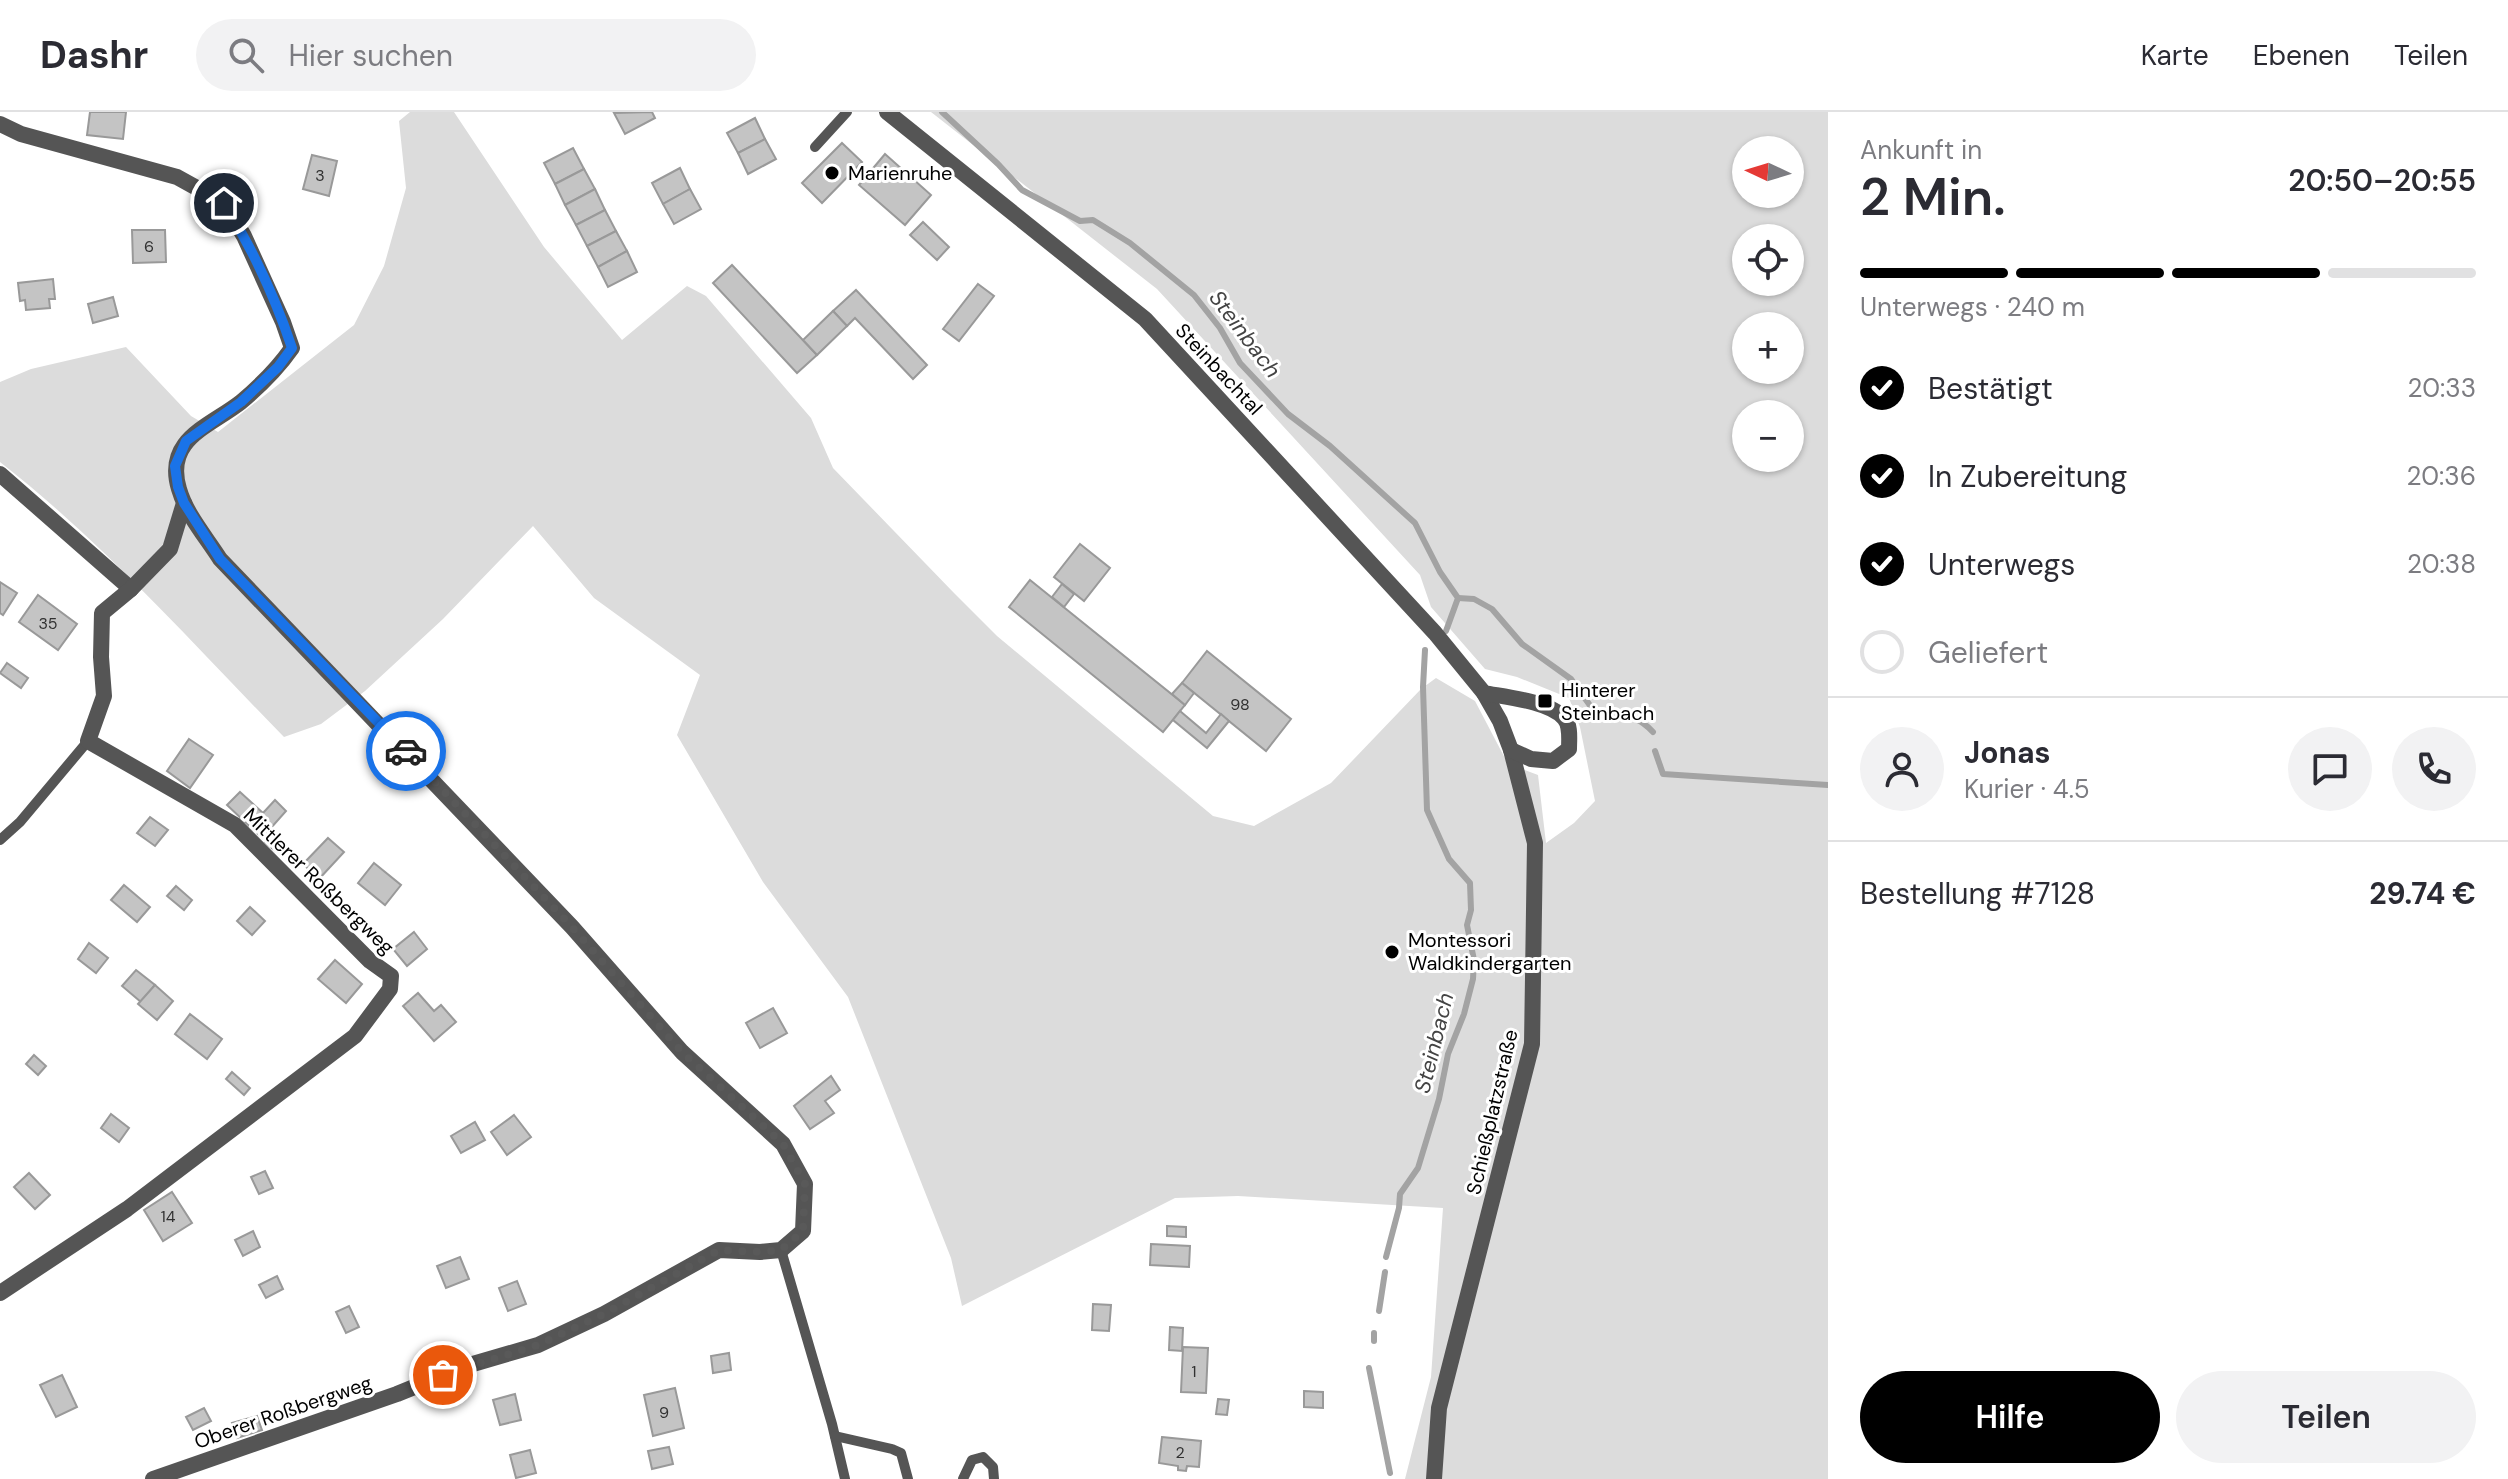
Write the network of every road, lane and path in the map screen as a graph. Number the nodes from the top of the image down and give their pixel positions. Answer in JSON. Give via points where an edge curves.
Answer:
{"nodes":[{"id":1,"x":847,"y":112,"type":"edge"},
{"id":2,"x":887,"y":112,"type":"edge"},
{"id":3,"x":0,"y":124,"type":"edge"},
{"id":4,"x":815,"y":147,"type":"dead end"},
{"id":5,"x":0,"y":474,"type":"edge"},
{"id":6,"x":184,"y":503,"type":"junction"},
{"id":7,"x":131,"y":589,"type":"junction"},
{"id":8,"x":1484,"y":693,"type":"junction"},
{"id":9,"x":88,"y":741,"type":"junction"},
{"id":10,"x":1511,"y":750,"type":"junction"},
{"id":11,"x":0,"y":840,"type":"edge"},
{"id":12,"x":781,"y":1250,"type":"junction"},
{"id":13,"x":0,"y":1293,"type":"edge"},
{"id":14,"x":835,"y":1436,"type":"junction"},
{"id":15,"x":153,"y":1479,"type":"edge"},
{"id":16,"x":845,"y":1479,"type":"edge"},
{"id":17,"x":908,"y":1479,"type":"edge"},
{"id":18,"x":963,"y":1479,"type":"edge"},
{"id":19,"x":994,"y":1479,"type":"edge"},
{"id":20,"x":1434,"y":1479,"type":"edge"}],
"edges":[{"from":1,"to":4,"type":"lane"},
{"from":2,"to":8,"type":"street","name":"Steinbachtal","via":[[1145,319]]},
{"from":3,"to":6,"type":"street","via":[[177,177],[224,203],[244,236],[292,348],[241,402],[196,432],[178,455],[175,466]]},
{"from":5,"to":7,"type":"street"},
{"from":6,"to":7,"type":"street","via":[[170,549]]},
{"from":6,"to":12,"type":"street","via":[[220,559],[572,927],[682,1052],[783,1144],[805,1184],[803,1231]]},
{"from":7,"to":9,"type":"street","via":[[102,613],[104,696]]},
{"from":8,"to":10,"type":"street","name":"Steinbachtal"},
{"from":8,"to":10,"type":"street","via":[[1544,706],[1565,718],[1569,749],[1553,761]]},
{"from":9,"to":11,"type":"lane"},
{"from":9,"to":13,"type":"street","name":"Mittlerer Roßbergweg","via":[[235,825],[391,976],[390,989],[355,1036],[127,1209]]},
{"from":10,"to":20,"type":"street","name":"Schießplatzstraße","via":[[1535,843],[1532,1044],[1439,1408]]},
{"from":12,"to":14,"type":"lane"},
{"from":12,"to":15,"type":"street","name":"Oberer Roßbergweg","via":[[719,1250],[538,1345]]},
{"from":14,"to":16,"type":"lane"},
{"from":14,"to":17,"type":"lane","via":[[901,1453]]},
{"from":18,"to":19,"type":"lane","via":[[972,1460],[983,1457],[993,1467]]}]}
